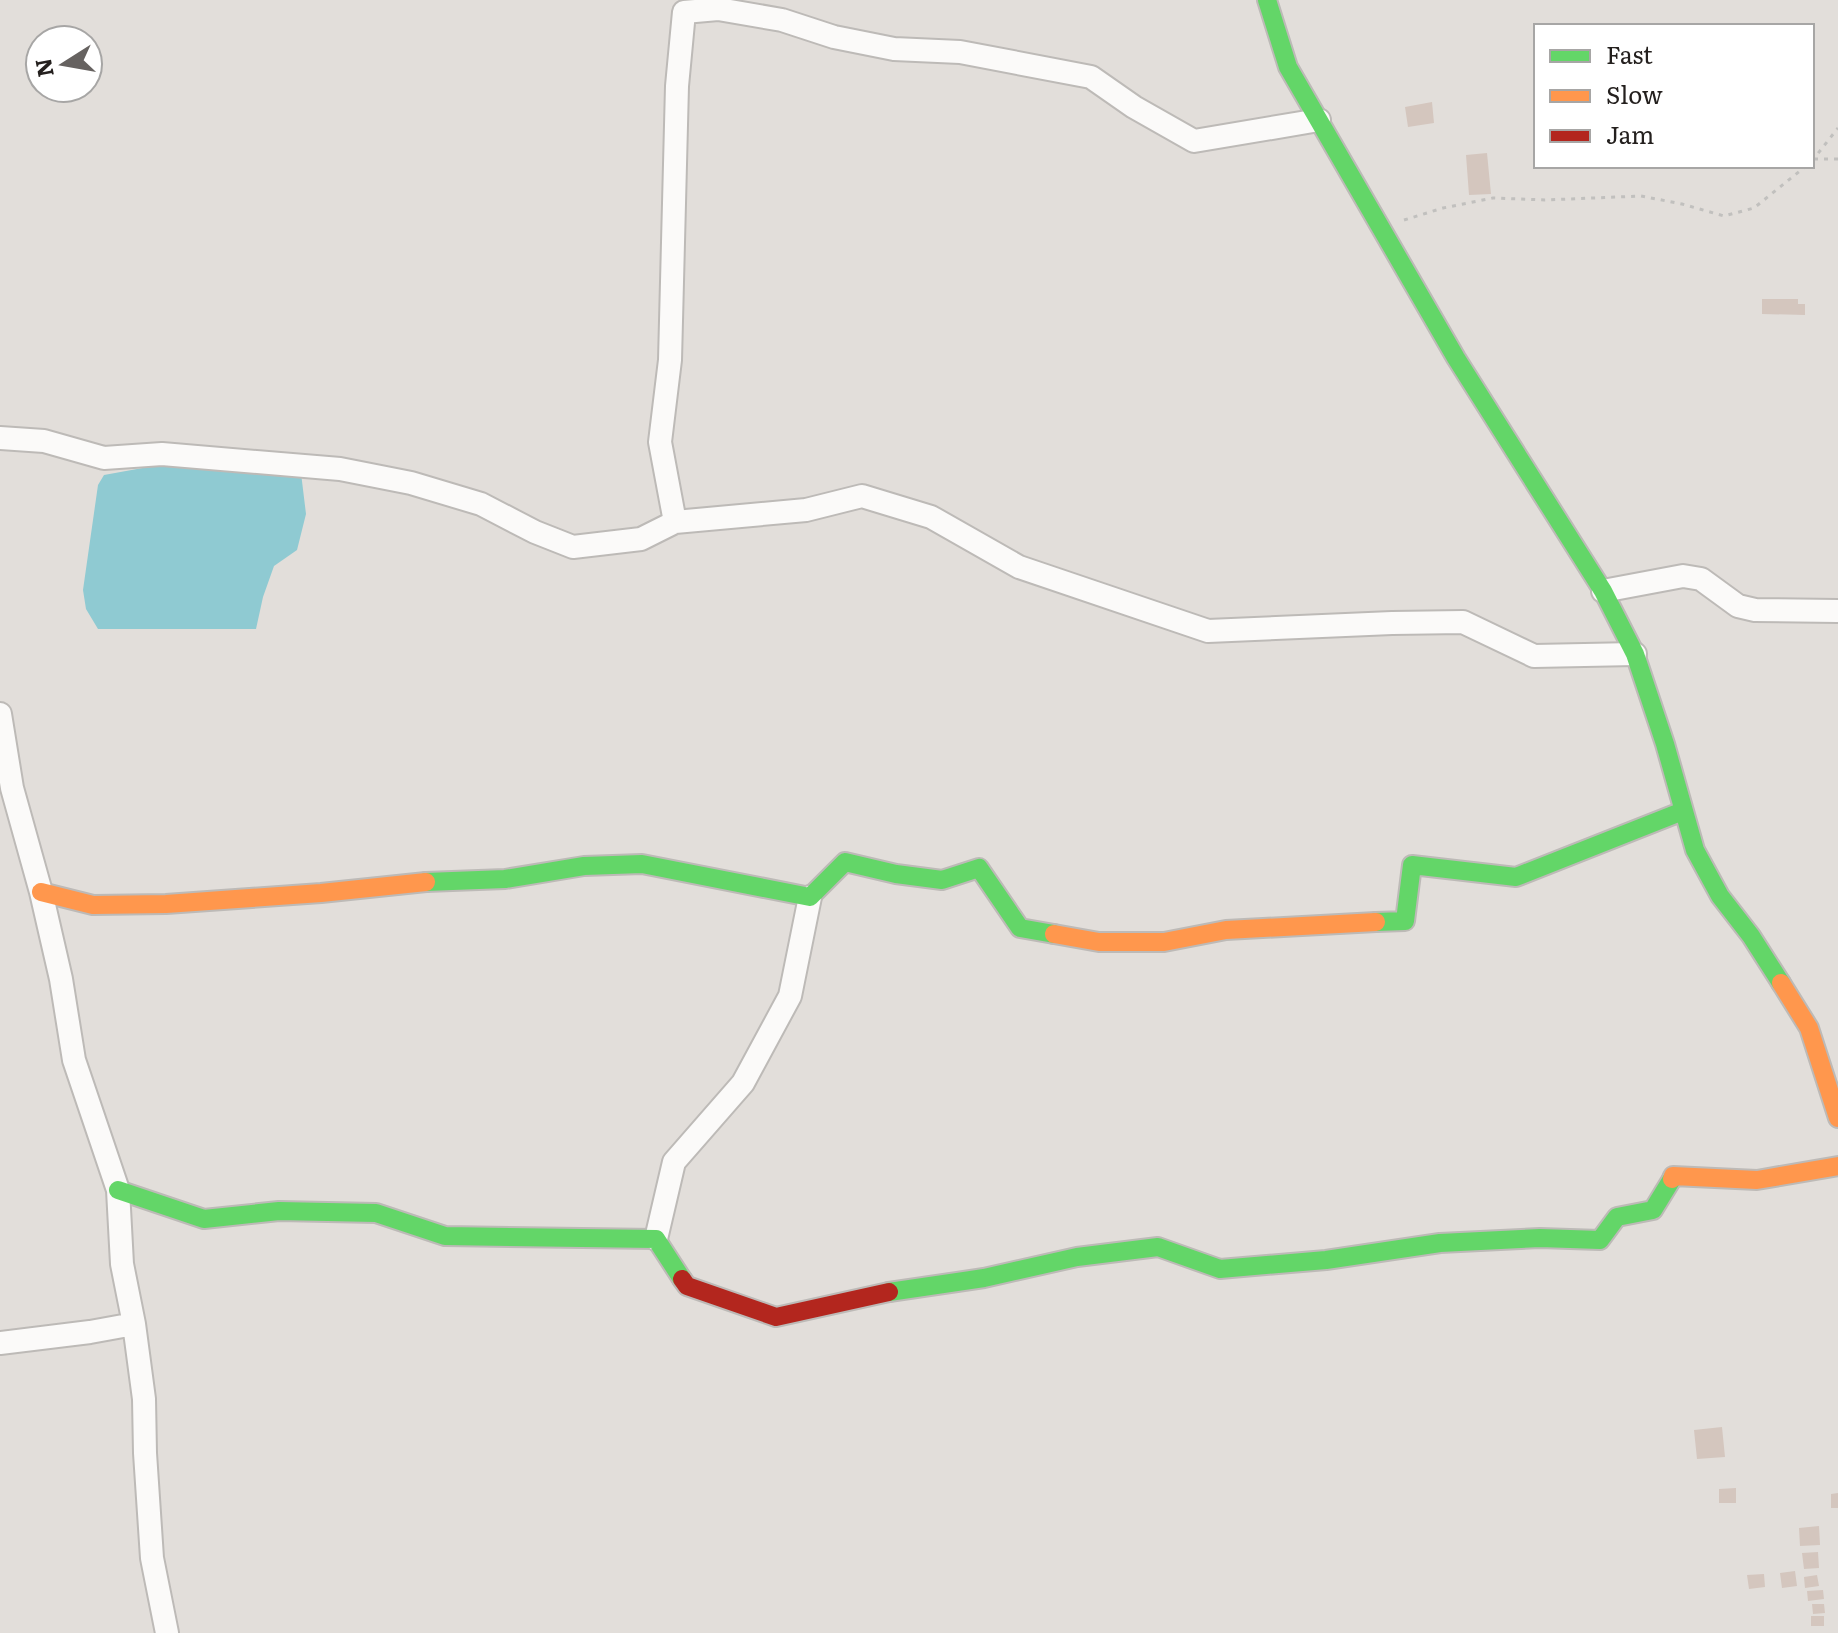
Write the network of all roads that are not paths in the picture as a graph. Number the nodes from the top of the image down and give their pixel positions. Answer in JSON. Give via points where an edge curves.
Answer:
{"nodes":[{"id":1,"x":1267,"y":0,"type":"edge"},
{"id":2,"x":1319,"y":120,"type":"junction"},
{"id":3,"x":0,"y":438,"type":"edge"},
{"id":4,"x":675,"y":522,"type":"junction"},
{"id":5,"x":1603,"y":591,"type":"junction"},
{"id":6,"x":1838,"y":611,"type":"edge"},
{"id":7,"x":1635,"y":654,"type":"junction"},
{"id":8,"x":0,"y":714,"type":"edge"},
{"id":9,"x":1683,"y":811,"type":"junction"},
{"id":10,"x":41,"y":892,"type":"junction"},
{"id":11,"x":810,"y":897,"type":"junction"},
{"id":12,"x":1838,"y":1118,"type":"edge"},
{"id":13,"x":1838,"y":1166,"type":"edge"},
{"id":14,"x":118,"y":1190,"type":"junction"},
{"id":15,"x":656,"y":1239,"type":"junction"},
{"id":16,"x":134,"y":1324,"type":"junction"},
{"id":17,"x":0,"y":1343,"type":"edge"},
{"id":18,"x":167,"y":1633,"type":"edge"}],
"edges":[{"from":1,"to":2,"type":"street","via":[[1288,67]]},
{"from":2,"to":4,"type":"street","via":[[1194,141],[1091,77],[960,52],[894,49],[718,9],[684,12],[677,86],[670,360],[660,442]]},
{"from":2,"to":5,"type":"street","via":[[1456,358]]},
{"from":3,"to":4,"type":"street","via":[[44,441],[104,458],[162,454],[340,469],[481,504],[573,547],[641,539]]},
{"from":4,"to":7,"type":"street","via":[[806,510],[862,496],[931,517],[1019,567],[1208,631],[1463,622],[1534,656]]},
{"from":5,"to":6,"type":"street","via":[[1683,576],[1701,579],[1738,606],[1755,610]]},
{"from":5,"to":7,"type":"street"},
{"from":7,"to":9,"type":"street"},
{"from":8,"to":10,"type":"street","via":[[12,788]]},
{"from":9,"to":11,"type":"street","via":[[1516,877],[1412,865],[1405,921],[1226,930],[1164,942],[1099,942],[1020,928],[979,868],[942,880],[845,862]]},
{"from":9,"to":12,"type":"street","via":[[1695,850],[1720,896],[1809,1028]]},
{"from":10,"to":11,"type":"street","via":[[93,905],[166,904],[642,864]]},
{"from":10,"to":14,"type":"street","via":[[74,1060]]},
{"from":11,"to":15,"type":"street","via":[[790,996],[743,1083],[674,1162]]},
{"from":13,"to":15,"type":"street","via":[[1757,1180],[1673,1176],[1653,1210],[1617,1217],[1600,1240],[1440,1243],[1220,1269],[1158,1247],[1077,1257],[776,1317],[687,1286]]},
{"from":14,"to":15,"type":"street","via":[[204,1219],[279,1211],[376,1213],[445,1236]]},
{"from":14,"to":16,"type":"street","via":[[122,1264]]},
{"from":16,"to":17,"type":"street"},
{"from":16,"to":18,"type":"street","via":[[144,1399],[152,1558]]}]}
